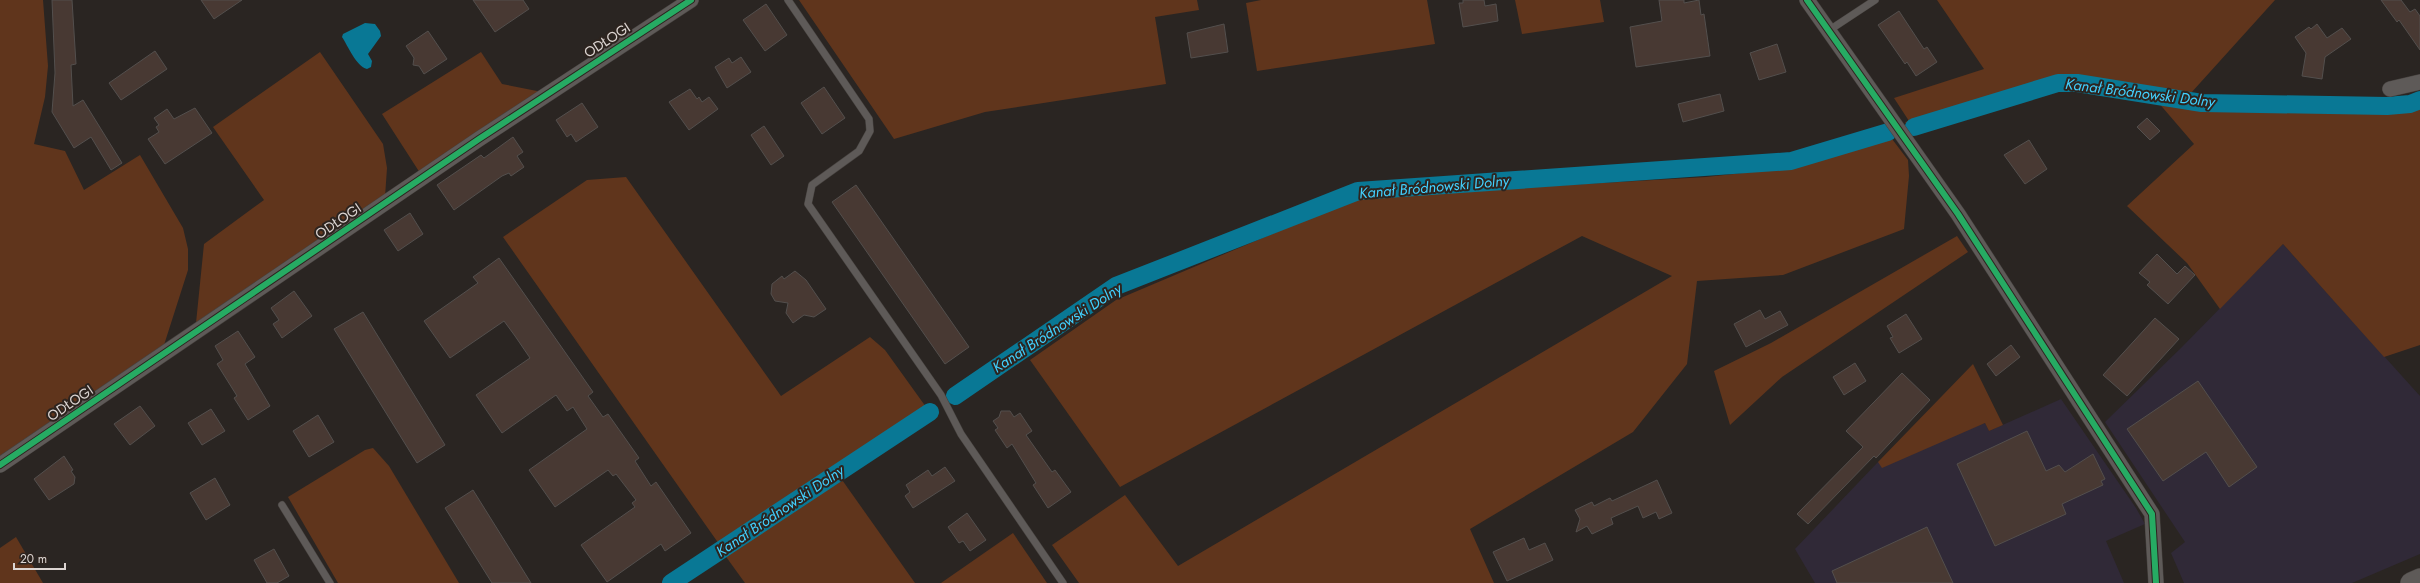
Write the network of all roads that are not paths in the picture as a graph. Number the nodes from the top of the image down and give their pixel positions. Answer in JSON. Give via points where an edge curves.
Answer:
{"nodes":[{"id":1,"x":691,"y":0,"type":"edge"},
{"id":2,"x":788,"y":0,"type":"edge"},
{"id":3,"x":1807,"y":0,"type":"edge"},
{"id":4,"x":1875,"y":0,"type":"edge"},
{"id":5,"x":1828,"y":31,"type":"junction"},
{"id":6,"x":2420,"y":82,"type":"edge"},
{"id":7,"x":2390,"y":89,"type":"dead end"},
{"id":8,"x":0,"y":465,"type":"edge"},
{"id":9,"x":282,"y":505,"type":"dead end"},
{"id":10,"x":2420,"y":579,"type":"edge"},
{"id":11,"x":330,"y":583,"type":"edge"},
{"id":12,"x":1063,"y":583,"type":"edge"},
{"id":13,"x":2156,"y":583,"type":"edge"},
{"id":14,"x":2411,"y":583,"type":"edge"}],
"edges":[{"from":1,"to":8,"type":"street","name":"ODŁOGI","via":[[492,131]]},
{"from":2,"to":12,"type":"lane","via":[[869,119],[870,132],[859,151],[812,185],[808,204],[941,395],[961,434]]},
{"from":3,"to":5,"type":"street"},
{"from":4,"to":5,"type":"lane"},
{"from":5,"to":13,"type":"street","via":[[1958,214],[2152,514]]},
{"from":6,"to":7,"type":"street"},
{"from":9,"to":11,"type":"lane"},
{"from":10,"to":14,"type":"main road"}]}
